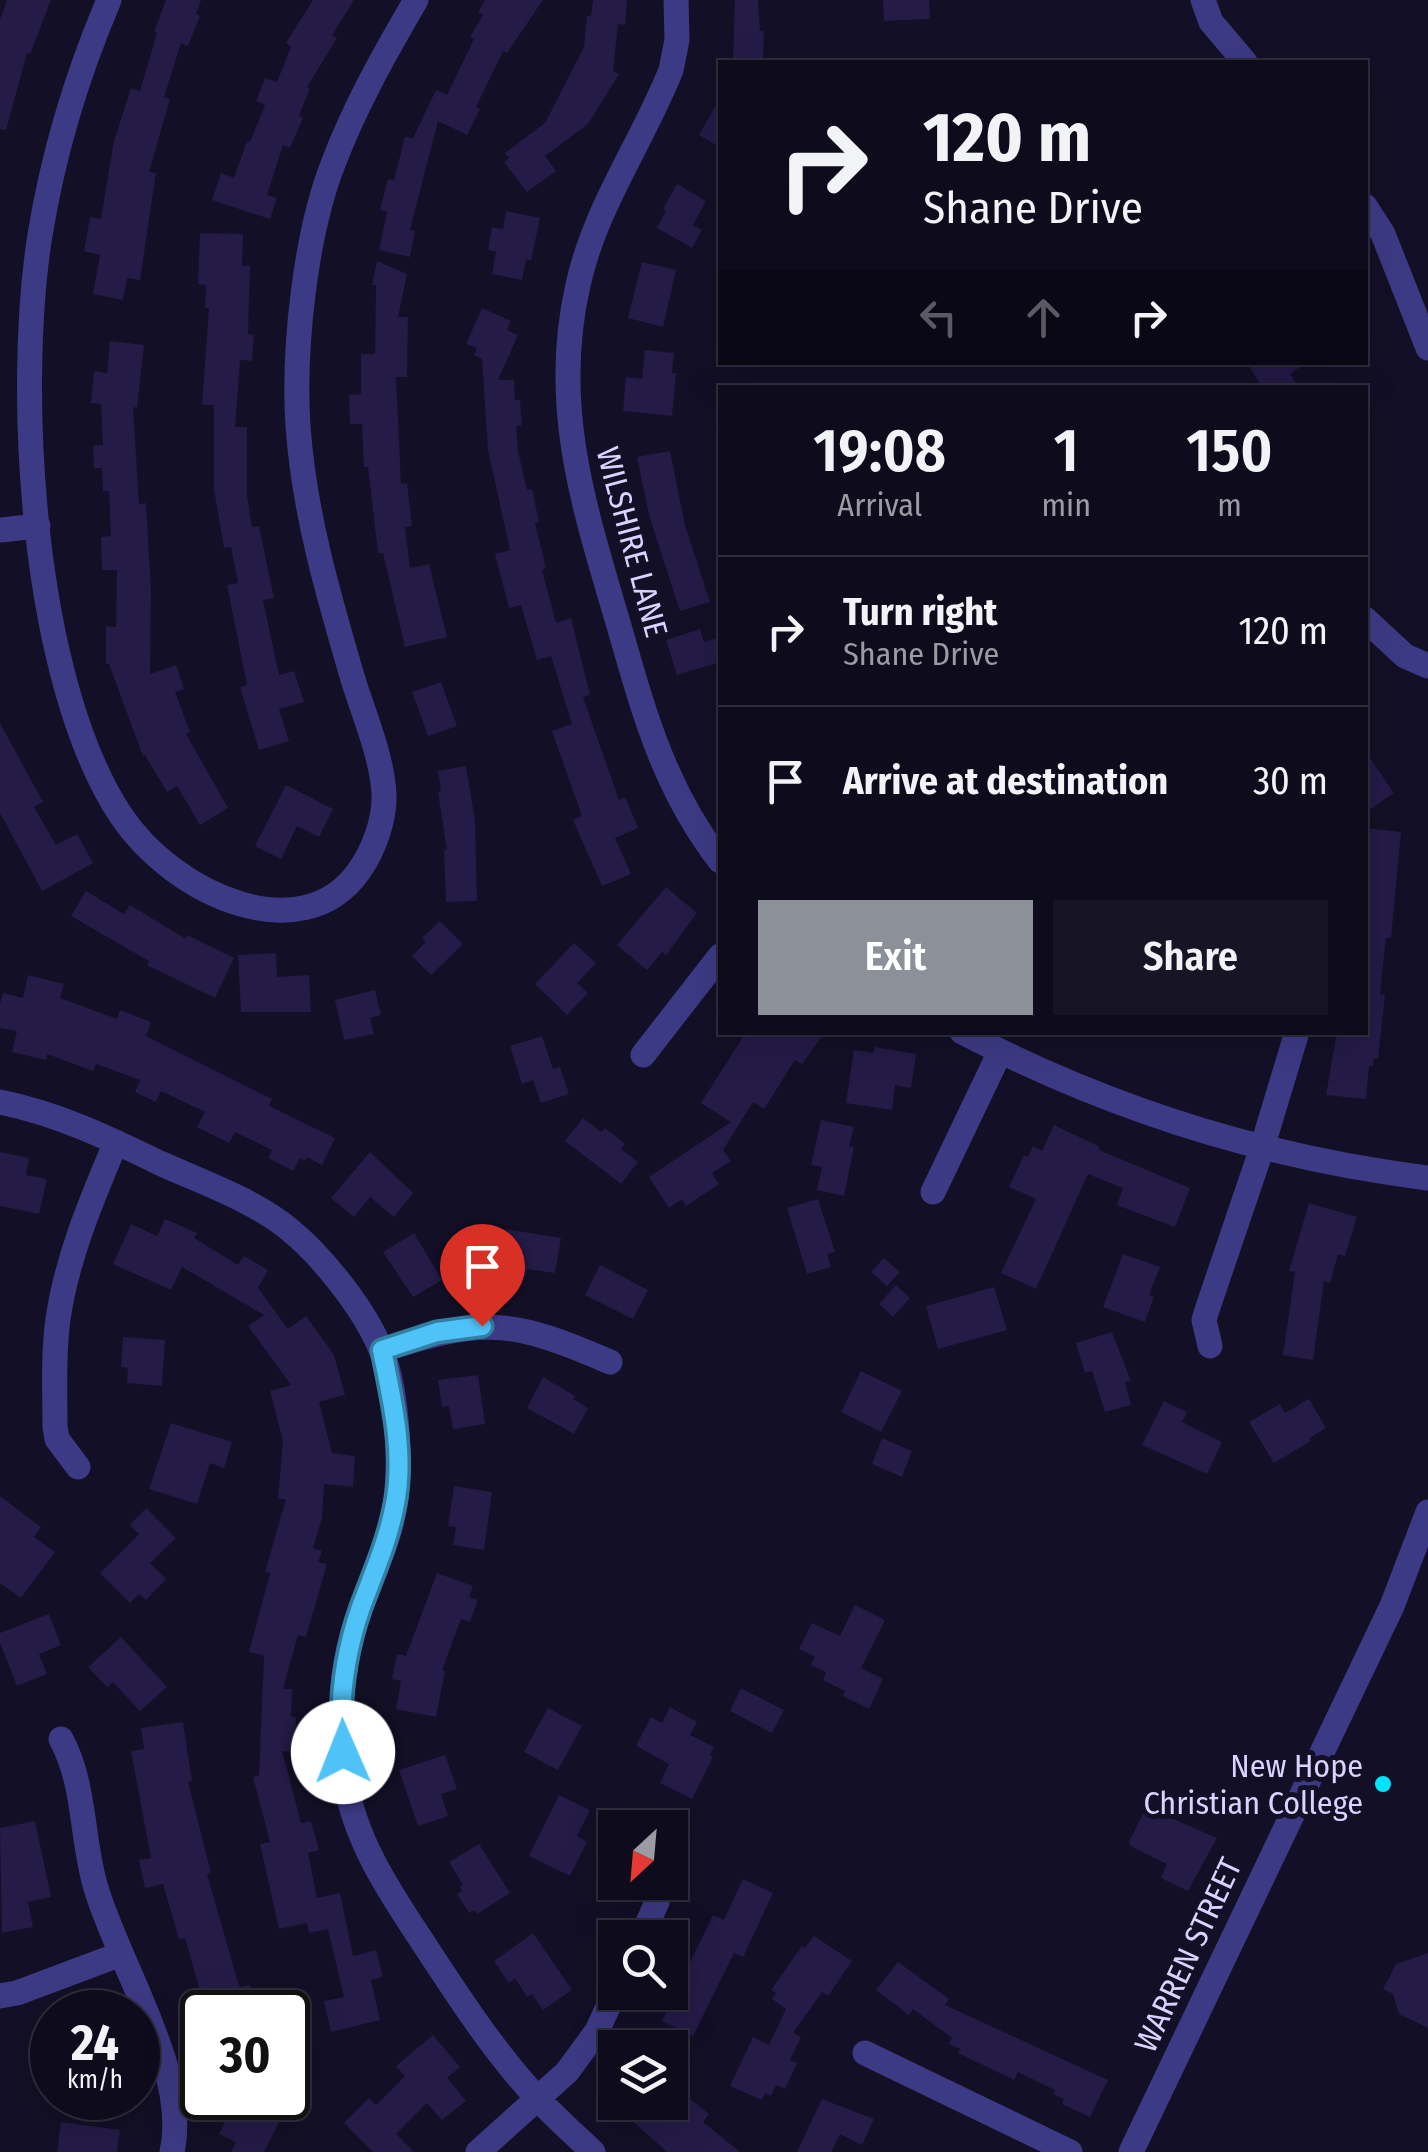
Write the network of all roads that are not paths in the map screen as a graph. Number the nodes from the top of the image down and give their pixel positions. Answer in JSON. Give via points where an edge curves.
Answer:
{"nodes":[{"id":1,"x":109,"y":0,"type":"edge"},
{"id":2,"x":416,"y":0,"type":"edge"},
{"id":3,"x":676,"y":0,"type":"edge"},
{"id":4,"x":1204,"y":0,"type":"edge"},
{"id":5,"x":1244,"y":60,"type":"edge"},
{"id":6,"x":1368,"y":211,"type":"edge"},
{"id":7,"x":1428,"y":348,"type":"edge"},
{"id":8,"x":38,"y":526,"type":"junction"},
{"id":9,"x":0,"y":530,"type":"edge"},
{"id":10,"x":1368,"y":621,"type":"edge"},
{"id":11,"x":1428,"y":666,"type":"edge"},
{"id":12,"x":718,"y":858,"type":"edge"},
{"id":13,"x":718,"y":959,"type":"edge"},
{"id":14,"x":968,"y":1035,"type":"edge"},
{"id":15,"x":1296,"y":1035,"type":"edge"},
{"id":16,"x":1000,"y":1052,"type":"junction"},
{"id":17,"x":643,"y":1055,"type":"dead end"},
{"id":18,"x":0,"y":1102,"type":"edge"},
{"id":19,"x":116,"y":1142,"type":"junction"},
{"id":20,"x":1262,"y":1148,"type":"junction"},
{"id":21,"x":1428,"y":1178,"type":"edge"},
{"id":22,"x":933,"y":1192,"type":"dead end"},
{"id":23,"x":1210,"y":1346,"type":"dead end"},
{"id":24,"x":382,"y":1350,"type":"junction"},
{"id":25,"x":610,"y":1362,"type":"dead end"},
{"id":26,"x":78,"y":1467,"type":"dead end"},
{"id":27,"x":1428,"y":1512,"type":"edge"},
{"id":28,"x":62,"y":1739,"type":"dead end"},
{"id":29,"x":121,"y":1954,"type":"junction"},
{"id":30,"x":0,"y":1996,"type":"edge"},
{"id":31,"x":605,"y":2010,"type":"edge"},
{"id":32,"x":866,"y":2053,"type":"dead end"},
{"id":33,"x":537,"y":2098,"type":"junction"},
{"id":34,"x":172,"y":2152,"type":"edge"},
{"id":35,"x":478,"y":2152,"type":"edge"},
{"id":36,"x":593,"y":2152,"type":"edge"},
{"id":37,"x":1070,"y":2152,"type":"edge"},
{"id":38,"x":1131,"y":2152,"type":"edge"}],
"edges":[{"from":1,"to":8,"type":"street","via":[[70,107],[40,235],[30,350]]},
{"from":2,"to":8,"type":"street","via":[[372,75],[330,169],[309,256],[297,383],[305,484],[384,805],[358,874],[331,899],[296,910],[221,897],[148,848],[122,816],[87,748],[62,676]]},
{"from":3,"to":12,"type":"street","name":"WILSHIRE LANE","via":[[671,70],[590,241],[566,380],[580,494],[660,757],[679,802]]},
{"from":4,"to":5,"type":"street","via":[[1211,22]]},
{"from":6,"to":7,"type":"street"},
{"from":8,"to":9,"type":"street"},
{"from":10,"to":11,"type":"street","via":[[1405,656]]},
{"from":13,"to":17,"type":"street"},
{"from":14,"to":16,"type":"street"},
{"from":15,"to":20,"type":"street"},
{"from":16,"to":20,"type":"street","via":[[1124,1105]]},
{"from":16,"to":22,"type":"street"},
{"from":18,"to":19,"type":"street","via":[[43,1111]]},
{"from":19,"to":24,"type":"street","via":[[289,1229],[328,1270]]},
{"from":19,"to":26,"type":"street","via":[[86,1212],[58,1320],[55,1427]]},
{"from":20,"to":21,"type":"street"},
{"from":20,"to":23,"type":"street","via":[[1204,1320]]},
{"from":24,"to":25,"type":"street","via":[[459,1328],[504,1326]]},
{"from":24,"to":33,"type":"street","via":[[399,1448],[396,1500],[346,1659],[340,1723],[346,1781],[360,1836],[390,1892],[465,2007]]},
{"from":27,"to":38,"type":"street","name":"WARREN STREET","via":[[1390,1610]]},
{"from":28,"to":29,"type":"street","via":[[77,1774],[96,1890]]},
{"from":29,"to":30,"type":"street"},
{"from":29,"to":34,"type":"street","via":[[175,2099]]},
{"from":31,"to":33,"type":"street","via":[[583,2052]]},
{"from":32,"to":37,"type":"street"},
{"from":33,"to":35,"type":"street"},
{"from":33,"to":36,"type":"street"}]}
